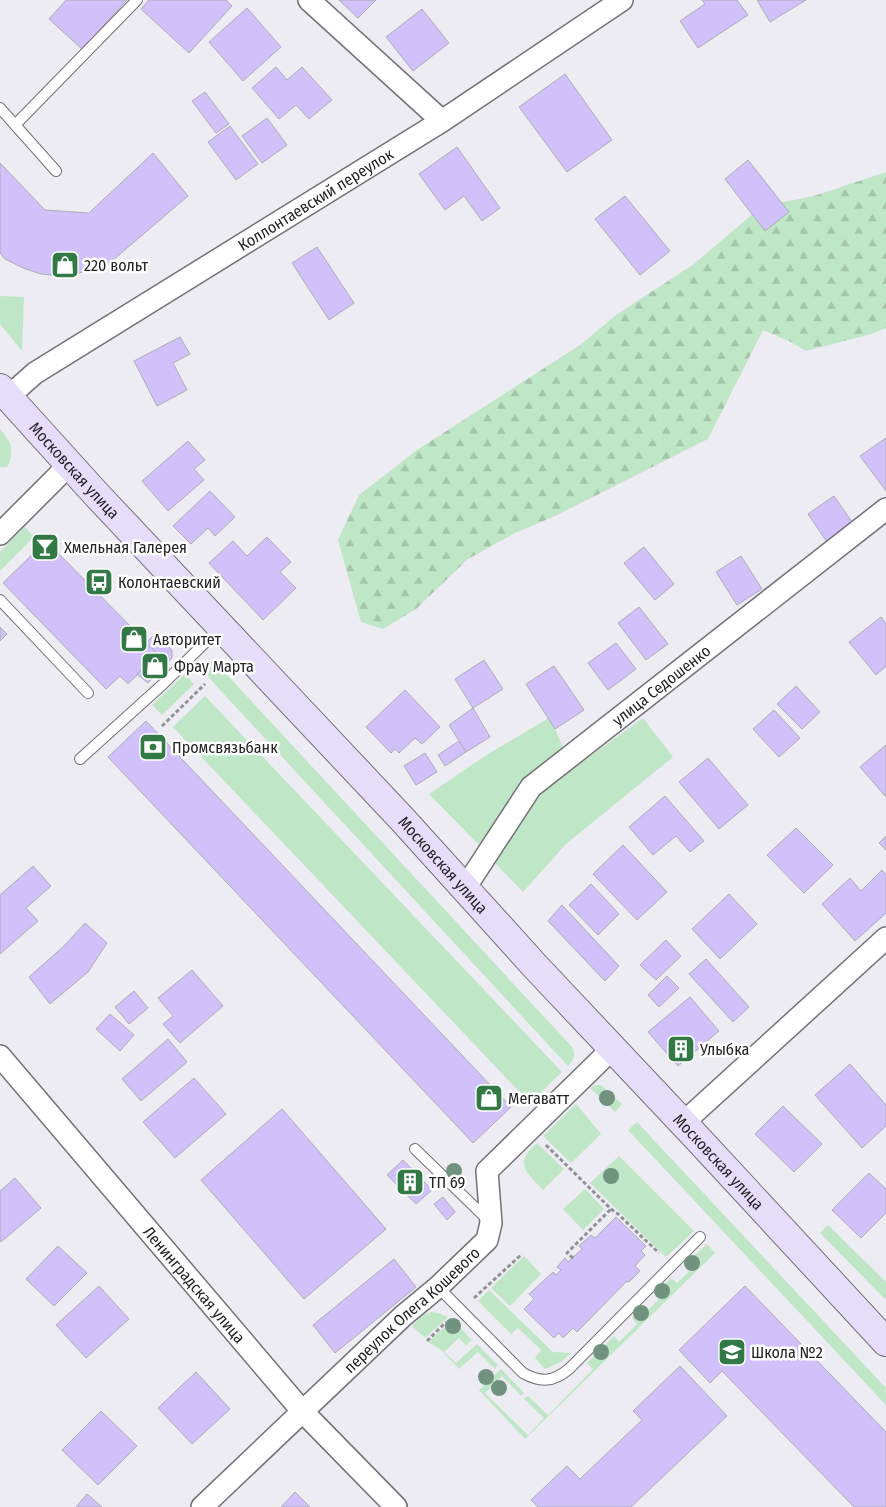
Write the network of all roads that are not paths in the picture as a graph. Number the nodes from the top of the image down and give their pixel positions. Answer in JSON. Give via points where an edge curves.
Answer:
{"nodes":[{"id":1,"x":137,"y":0,"type":"edge"},
{"id":2,"x":309,"y":0,"type":"edge"},
{"id":3,"x":622,"y":0,"type":"edge"},
{"id":4,"x":0,"y":108,"type":"edge"},
{"id":5,"x":442,"y":121,"type":"junction"},
{"id":6,"x":15,"y":125,"type":"junction"},
{"id":7,"x":56,"y":171,"type":"dead end"},
{"id":8,"x":4,"y":393,"type":"edge"},
{"id":9,"x":70,"y":464,"type":"junction"},
{"id":10,"x":886,"y":509,"type":"edge"},
{"id":11,"x":3,"y":526,"type":"edge"},
{"id":12,"x":0,"y":600,"type":"edge"},
{"id":13,"x":222,"y":626,"type":"junction"},
{"id":14,"x":88,"y":693,"type":"dead end"},
{"id":15,"x":80,"y":759,"type":"dead end"},
{"id":16,"x":465,"y":888,"type":"junction"},
{"id":17,"x":886,"y":938,"type":"edge"},
{"id":18,"x":612,"y":1049,"type":"junction"},
{"id":19,"x":0,"y":1056,"type":"edge"},
{"id":20,"x":683,"y":1123,"type":"junction"},
{"id":21,"x":414,"y":1149,"type":"dead end"},
{"id":22,"x":490,"y":1223,"type":"junction"},
{"id":23,"x":700,"y":1237,"type":"dead end"},
{"id":24,"x":438,"y":1287,"type":"junction"},
{"id":25,"x":886,"y":1342,"type":"edge"},
{"id":26,"x":303,"y":1412,"type":"junction"},
{"id":27,"x":202,"y":1507,"type":"edge"},
{"id":28,"x":396,"y":1507,"type":"edge"}],
"edges":[{"from":1,"to":6,"type":"lane"},
{"from":2,"to":5,"type":"street"},
{"from":3,"to":5,"type":"street","name":"Коллонтаевский переулок"},
{"from":4,"to":6,"type":"lane"},
{"from":5,"to":8,"type":"street","name":"Коллонтаевский переулок"},
{"from":6,"to":7,"type":"lane"},
{"from":8,"to":9,"type":"main road","name":"Московская улица"},
{"from":9,"to":11,"type":"street"},
{"from":9,"to":13,"type":"main road","name":"Московская улица"},
{"from":10,"to":16,"type":"street","name":"улица Седошенко","via":[[532,786]]},
{"from":12,"to":14,"type":"lane"},
{"from":13,"to":15,"type":"lane"},
{"from":13,"to":16,"type":"main road","name":"Московская улица"},
{"from":16,"to":18,"type":"main road","name":"Московская улица"},
{"from":17,"to":20,"type":"street"},
{"from":18,"to":20,"type":"main road","name":"Московская улица"},
{"from":18,"to":22,"type":"street","name":"переулок Олега Кошевого","via":[[487,1171]]},
{"from":19,"to":26,"type":"street","name":"Ленинградская улица"},
{"from":20,"to":25,"type":"main road","name":"Московская улица"},
{"from":21,"to":22,"type":"lane"},
{"from":22,"to":24,"type":"street","name":"переулок Олега Кошевого","via":[[487,1240]]},
{"from":23,"to":24,"type":"lane","via":[[569,1369],[552,1379],[532,1378],[524,1372]]},
{"from":24,"to":26,"type":"street","name":"переулок Олега Кошевого","via":[[402,1316]]},
{"from":26,"to":27,"type":"street","name":"переулок Олега Кошевого"},
{"from":26,"to":28,"type":"street","name":"Ленинградская улица"}]}
